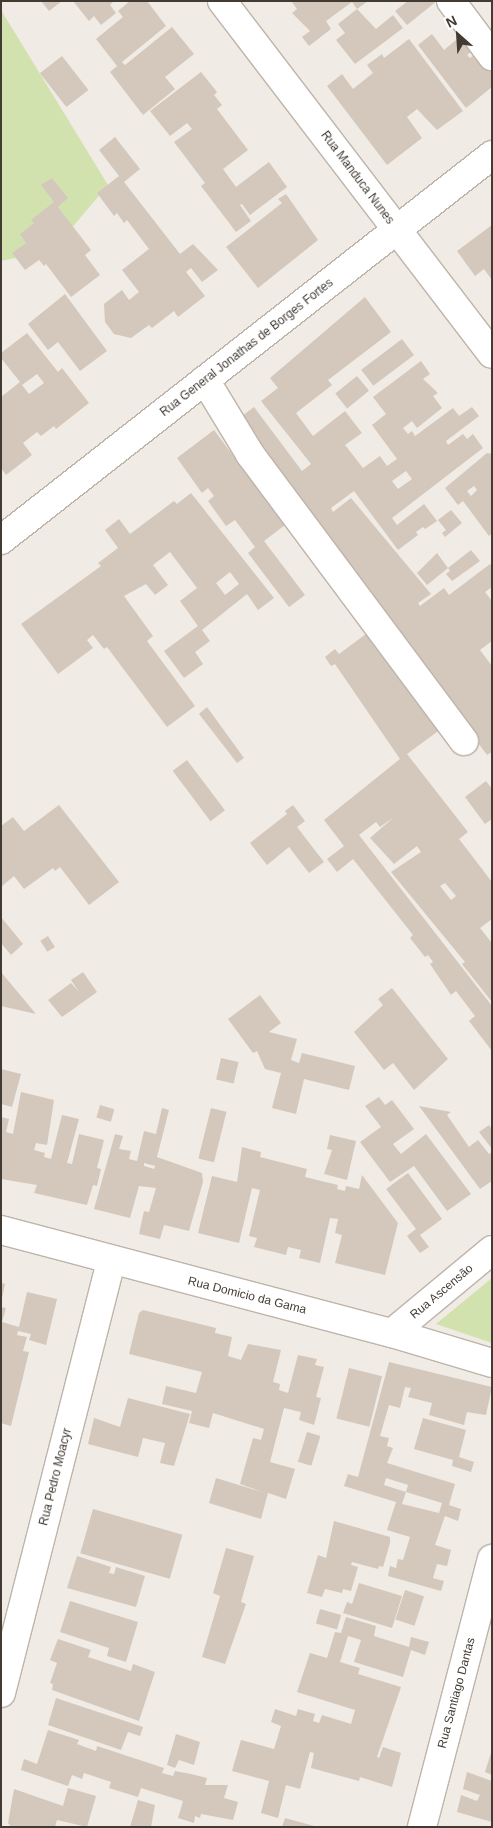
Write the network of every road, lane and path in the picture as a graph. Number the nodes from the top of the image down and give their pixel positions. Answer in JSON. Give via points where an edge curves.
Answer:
{"nodes":[{"id":1,"x":222,"y":1,"type":"edge"},
{"id":2,"x":450,"y":1,"type":"edge"},
{"id":3,"x":492,"y":56,"type":"edge"},
{"id":4,"x":492,"y":155,"type":"edge"},
{"id":5,"x":397,"y":230,"type":"junction"},
{"id":6,"x":492,"y":354,"type":"edge"},
{"id":7,"x":205,"y":380,"type":"junction"},
{"id":8,"x":1,"y":540,"type":"edge"},
{"id":9,"x":464,"y":741,"type":"dead end"},
{"id":10,"x":1,"y":1230,"type":"edge"},
{"id":11,"x":492,"y":1250,"type":"edge"},
{"id":12,"x":111,"y":1261,"type":"junction"},
{"id":13,"x":392,"y":1333,"type":"junction"},
{"id":14,"x":492,"y":1363,"type":"edge"},
{"id":15,"x":492,"y":1559,"type":"edge"},
{"id":16,"x":1,"y":1693,"type":"edge"},
{"id":17,"x":422,"y":1827,"type":"edge"}],
"edges":[{"from":1,"to":5,"type":"street","name":"Rua Manduca Nunes"},
{"from":2,"to":3,"type":"street"},
{"from":4,"to":5,"type":"street","name":"Rua General Jonathas de Borges Fortes"},
{"from":5,"to":6,"type":"street","name":"Rua Manduca Nunes"},
{"from":5,"to":7,"type":"street","name":"Rua General Jonathas de Borges Fortes"},
{"from":7,"to":8,"type":"street","name":"Rua General Jonathas de Borges Fortes"},
{"from":7,"to":9,"type":"street","via":[[250,454]]},
{"from":10,"to":12,"type":"street","name":"Rua Domicio da Gama"},
{"from":11,"to":13,"type":"street","name":"Rua Ascensão"},
{"from":12,"to":13,"type":"street","name":"Rua Domicio da Gama"},
{"from":12,"to":16,"type":"street","name":"Rua Pedro Moacyr"},
{"from":13,"to":14,"type":"street","name":"Rua Domicio da Gama"},
{"from":15,"to":17,"type":"street","name":"Rua Santiago Dantas"}]}
